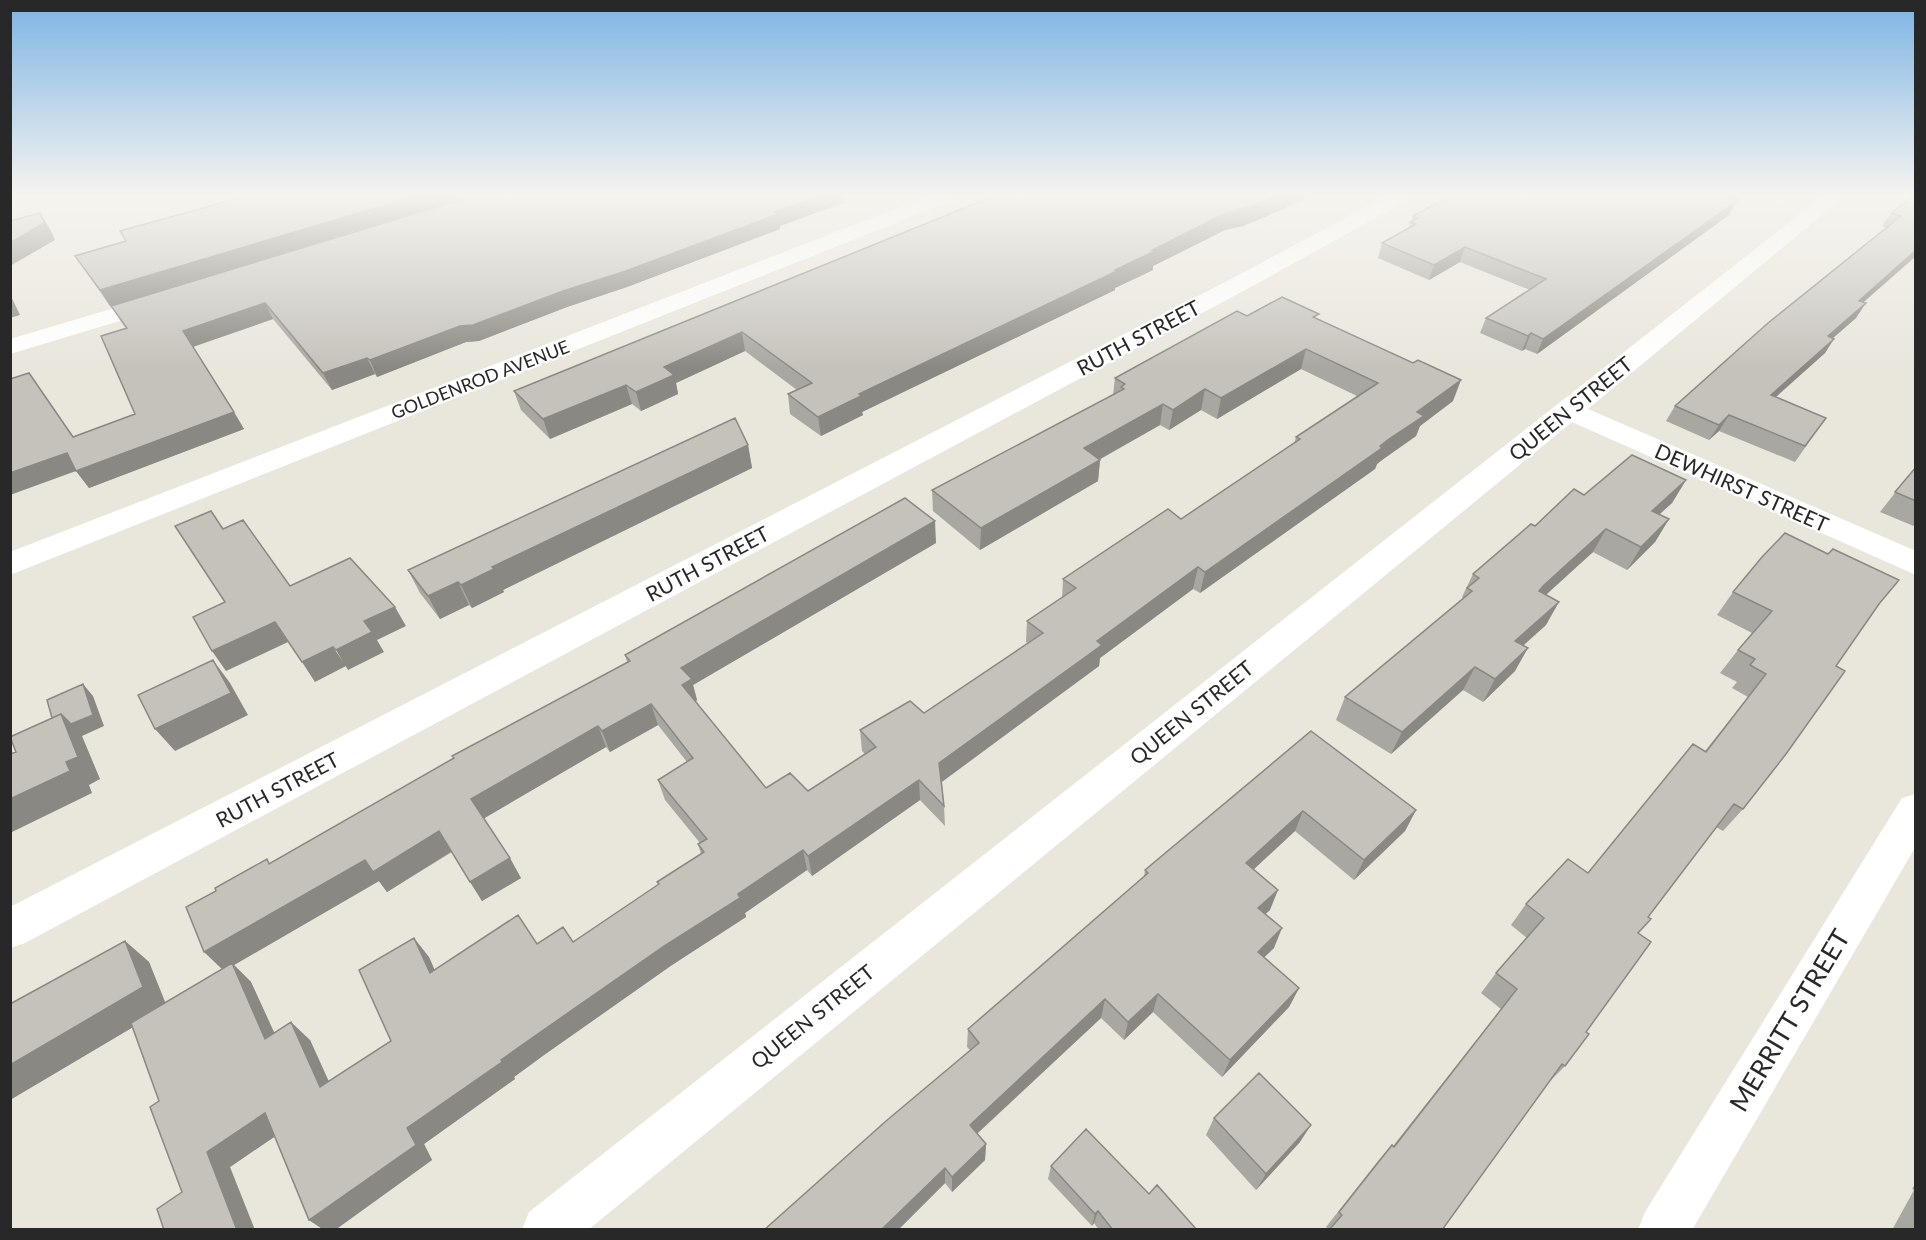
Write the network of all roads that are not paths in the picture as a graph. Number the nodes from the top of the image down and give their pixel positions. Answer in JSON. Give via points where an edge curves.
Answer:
{"nodes":[{"id":1,"x":802,"y":253,"type":"edge"},
{"id":2,"x":1296,"y":253,"type":"edge"},
{"id":3,"x":1764,"y":253,"type":"edge"},
{"id":4,"x":181,"y":294,"type":"edge"},
{"id":5,"x":10,"y":347,"type":"edge"},
{"id":6,"x":1568,"y":410,"type":"junction"},
{"id":7,"x":10,"y":564,"type":"edge"},
{"id":8,"x":1916,"y":564,"type":"edge"},
{"id":9,"x":1916,"y":810,"type":"edge"},
{"id":10,"x":10,"y":929,"type":"edge"},
{"id":11,"x":547,"y":1230,"type":"edge"},
{"id":12,"x":1663,"y":1230,"type":"edge"}],
"edges":[{"from":1,"to":7,"type":"street","name":"GOLDENROD AVENUE"},
{"from":2,"to":10,"type":"street","name":"RUTH STREET"},
{"from":3,"to":6,"type":"street","name":"QUEEN STREET"},
{"from":4,"to":5,"type":"street"},
{"from":6,"to":8,"type":"street","name":"DEWHIRST STREET"},
{"from":6,"to":11,"type":"street","name":"QUEEN STREET"},
{"from":9,"to":12,"type":"street","name":"MERRITT STREET"}]}
